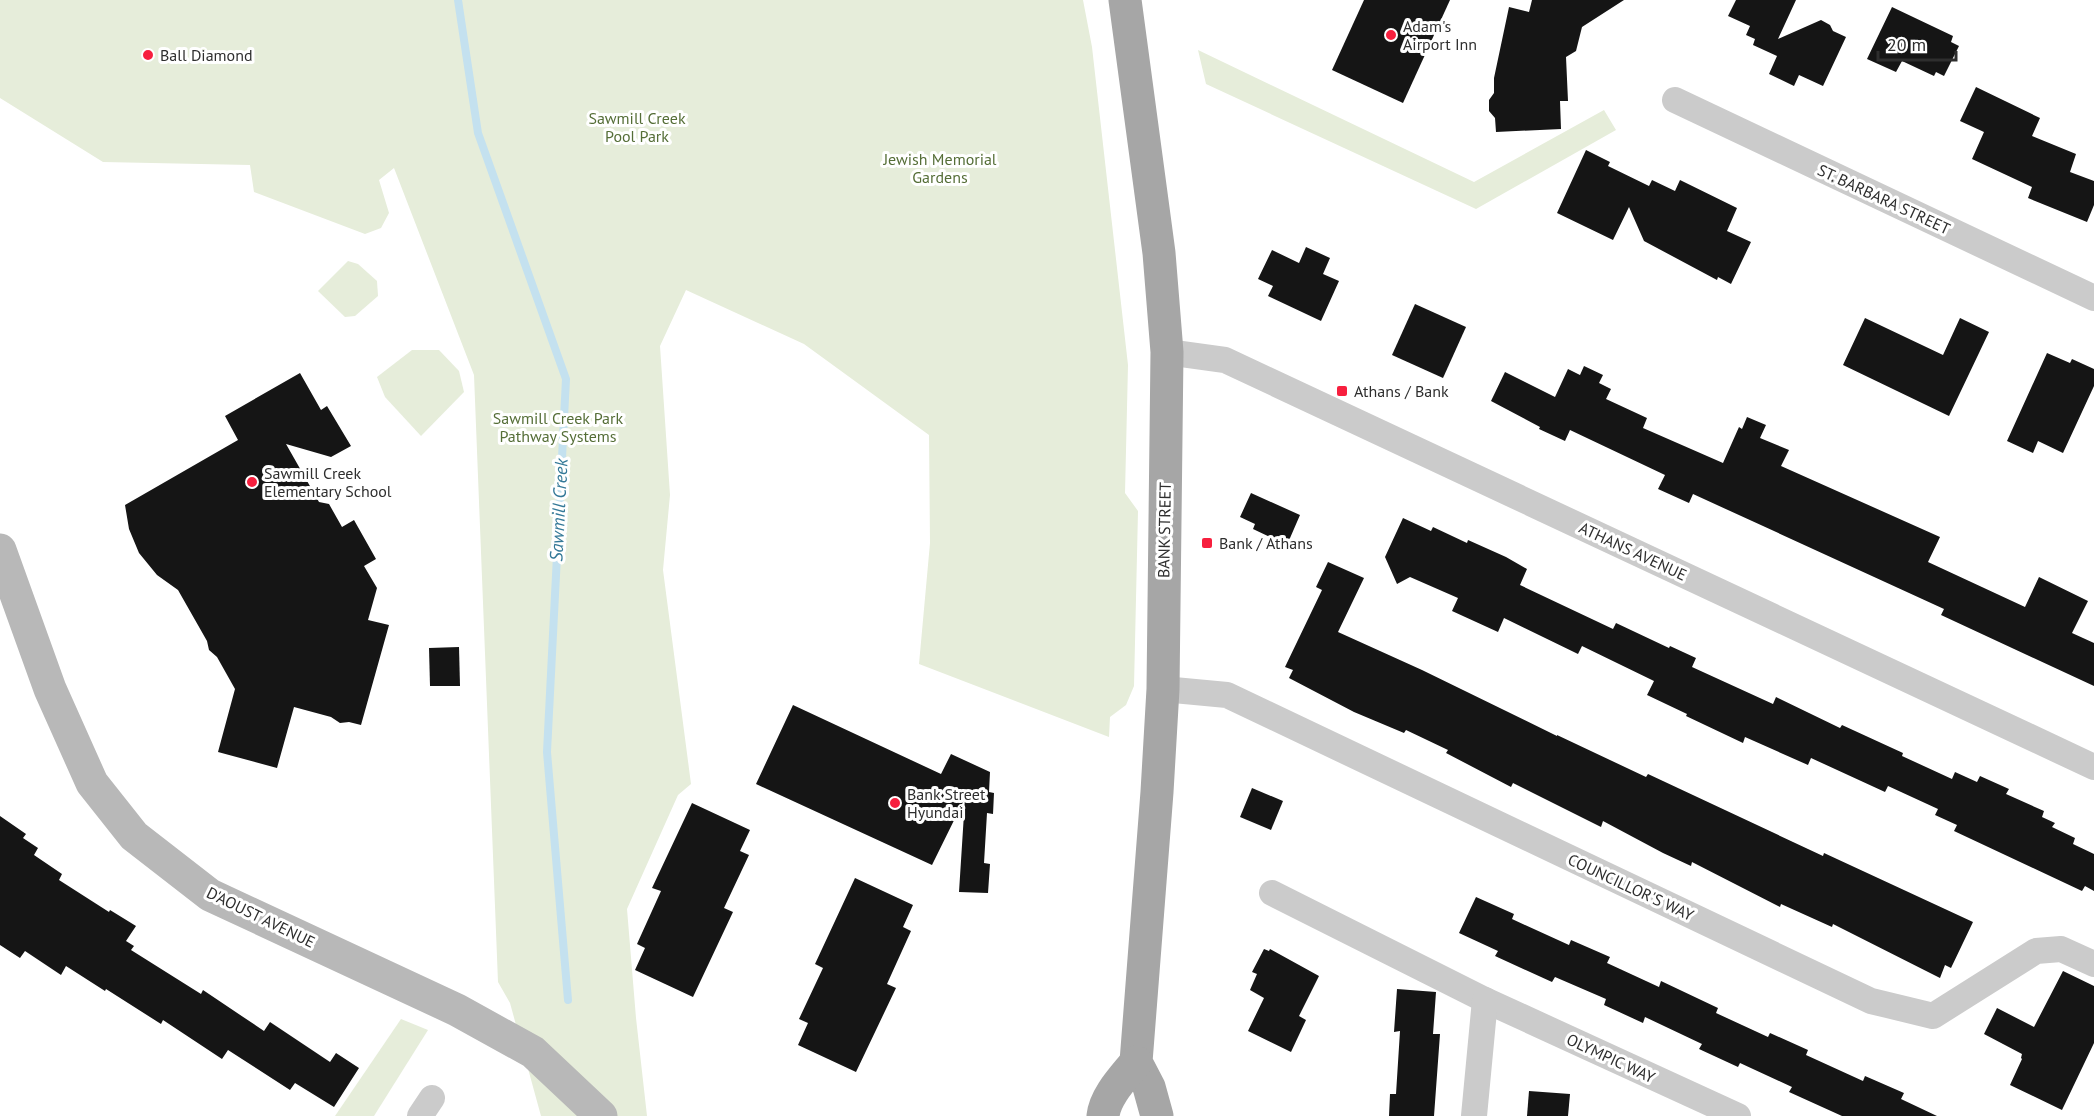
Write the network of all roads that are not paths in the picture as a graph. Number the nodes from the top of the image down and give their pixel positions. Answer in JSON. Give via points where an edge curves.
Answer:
{"nodes":[{"id":1,"x":1125,"y":0,"type":"edge"},
{"id":2,"x":1675,"y":100,"type":"dead end"},
{"id":3,"x":2094,"y":298,"type":"edge"},
{"id":4,"x":1167,"y":352,"type":"junction"},
{"id":5,"x":0,"y":550,"type":"edge"},
{"id":6,"x":1163,"y":689,"type":"junction"},
{"id":7,"x":2094,"y":766,"type":"edge"},
{"id":8,"x":1272,"y":893,"type":"dead end"},
{"id":9,"x":2094,"y":964,"type":"edge"},
{"id":10,"x":1485,"y":1000,"type":"junction"},
{"id":11,"x":1137,"y":1062,"type":"junction"},
{"id":12,"x":601,"y":1116,"type":"edge"},
{"id":13,"x":1103,"y":1116,"type":"edge"},
{"id":14,"x":1157,"y":1116,"type":"edge"},
{"id":15,"x":1474,"y":1116,"type":"edge"},
{"id":16,"x":1738,"y":1116,"type":"edge"}],
"edges":[{"from":1,"to":4,"type":"main road","name":"BANK STREET","via":[[1159,253]]},
{"from":2,"to":3,"type":"street","name":"ST. BARBARA STREET"},
{"from":4,"to":6,"type":"main road","name":"BANK STREET"},
{"from":4,"to":7,"type":"street","name":"ATHANS AVENUE","via":[[1225,360]]},
{"from":5,"to":12,"type":"street","name":"D'AOUST AVENUE","via":[[50,689],[92,783],[134,836],[210,895],[447,1005],[533,1052]]},
{"from":6,"to":9,"type":"street","name":"COUNCILLOR'S WAY","via":[[1227,695],[1871,1001],[1933,1016],[2036,951],[2061,949]]},
{"from":6,"to":11,"type":"main road","name":"BANK STREET"},
{"from":8,"to":10,"type":"street","name":"OLYMPIC WAY"},
{"from":10,"to":15,"type":"street"},
{"from":10,"to":16,"type":"street","name":"OLYMPIC WAY"},
{"from":11,"to":13,"type":"main road","via":[[1118,1083]]},
{"from":11,"to":14,"type":"main road","name":"BANK STREET"}]}
